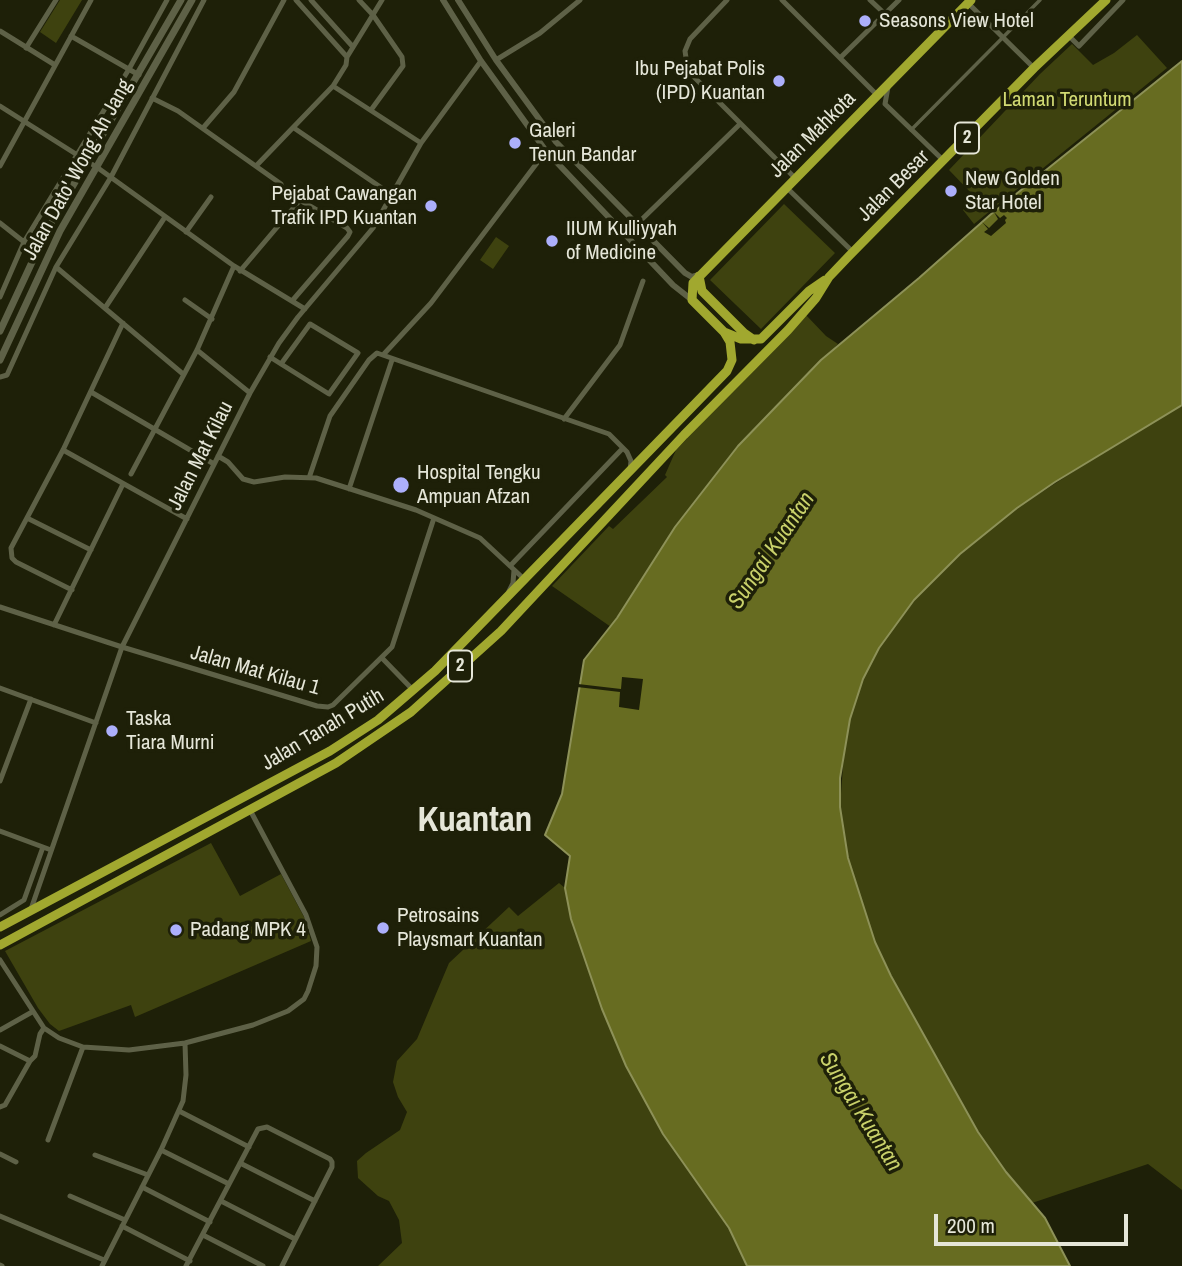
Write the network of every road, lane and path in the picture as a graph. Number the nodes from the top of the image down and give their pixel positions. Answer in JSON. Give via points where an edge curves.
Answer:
{"nodes":[{"id":1,"x":56,"y":0,"type":"edge"},
{"id":2,"x":91,"y":0,"type":"edge"},
{"id":3,"x":167,"y":0,"type":"edge"},
{"id":4,"x":181,"y":0,"type":"edge"},
{"id":5,"x":192,"y":0,"type":"edge"},
{"id":6,"x":204,"y":0,"type":"edge"},
{"id":7,"x":284,"y":0,"type":"edge"},
{"id":8,"x":296,"y":0,"type":"edge"},
{"id":9,"x":311,"y":0,"type":"edge"},
{"id":10,"x":359,"y":0,"type":"edge"},
{"id":11,"x":382,"y":0,"type":"edge"},
{"id":12,"x":443,"y":0,"type":"edge"},
{"id":13,"x":458,"y":0,"type":"edge"},
{"id":14,"x":580,"y":0,"type":"edge"},
{"id":15,"x":727,"y":0,"type":"edge"},
{"id":16,"x":782,"y":0,"type":"edge"},
{"id":17,"x":792,"y":0,"type":"edge"},
{"id":18,"x":870,"y":0,"type":"edge"},
{"id":19,"x":899,"y":0,"type":"edge"},
{"id":20,"x":1040,"y":0,"type":"edge"},
{"id":21,"x":1105,"y":0,"type":"edge"},
{"id":22,"x":1123,"y":0,"type":"edge"},
{"id":23,"x":969,"y":2,"type":"edge"},
{"id":24,"x":787,"y":5,"type":"junction"},
{"id":25,"x":885,"y":14,"type":"junction"},
{"id":26,"x":373,"y":15,"type":"junction"},
{"id":27,"x":0,"y":30,"type":"edge"},
{"id":28,"x":71,"y":36,"type":"junction"},
{"id":29,"x":1069,"y":36,"type":"junction"},
{"id":30,"x":1003,"y":37,"type":"junction"},
{"id":31,"x":353,"y":47,"type":"junction"},
{"id":32,"x":26,"y":48,"type":"junction"},
{"id":33,"x":347,"y":58,"type":"junction"},
{"id":34,"x":841,"y":58,"type":"junction"},
{"id":35,"x":496,"y":60,"type":"junction"},
{"id":36,"x":481,"y":61,"type":"junction"},
{"id":37,"x":55,"y":65,"type":"junction"},
{"id":38,"x":1034,"y":68,"type":"junction"},
{"id":39,"x":129,"y":69,"type":"junction"},
{"id":40,"x":139,"y":75,"type":"junction"},
{"id":41,"x":889,"y":84,"type":"junction"},
{"id":42,"x":333,"y":86,"type":"junction"},
{"id":43,"x":878,"y":96,"type":"junction"},
{"id":44,"x":152,"y":98,"type":"junction"},
{"id":45,"x":0,"y":106,"type":"edge"},
{"id":46,"x":371,"y":110,"type":"junction"},
{"id":47,"x":24,"y":121,"type":"junction"},
{"id":48,"x":740,"y":124,"type":"junction"},
{"id":49,"x":203,"y":128,"type":"junction"},
{"id":50,"x":295,"y":128,"type":"junction"},
{"id":51,"x":912,"y":130,"type":"junction"},
{"id":52,"x":421,"y":143,"type":"junction"},
{"id":53,"x":546,"y":152,"type":"junction"},
{"id":54,"x":78,"y":155,"type":"junction"},
{"id":55,"x":944,"y":161,"type":"junction"},
{"id":56,"x":88,"y":162,"type":"junction"},
{"id":57,"x":0,"y":166,"type":"edge"},
{"id":58,"x":256,"y":166,"type":"junction"},
{"id":59,"x":98,"y":168,"type":"junction"},
{"id":60,"x":111,"y":177,"type":"junction"},
{"id":61,"x":794,"y":178,"type":"junction"},
{"id":62,"x":786,"y":187,"type":"junction"},
{"id":63,"x":392,"y":195,"type":"junction"},
{"id":64,"x":211,"y":197,"type":"dead end"},
{"id":65,"x":301,"y":199,"type":"junction"},
{"id":66,"x":626,"y":214,"type":"junction"},
{"id":67,"x":165,"y":217,"type":"junction"},
{"id":68,"x":616,"y":222,"type":"junction"},
{"id":69,"x":0,"y":223,"type":"edge"},
{"id":70,"x":636,"y":225,"type":"junction"},
{"id":71,"x":186,"y":232,"type":"junction"},
{"id":72,"x":24,"y":242,"type":"junction"},
{"id":73,"x":853,"y":252,"type":"junction"},
{"id":74,"x":234,"y":266,"type":"junction"},
{"id":75,"x":56,"y":267,"type":"junction"},
{"id":76,"x":240,"y":271,"type":"junction"},
{"id":77,"x":685,"y":273,"type":"junction"},
{"id":78,"x":699,"y":275,"type":"junction"},
{"id":79,"x":829,"y":277,"type":"junction"},
{"id":80,"x":8,"y":278,"type":"junction"},
{"id":81,"x":643,"y":281,"type":"dead end"},
{"id":82,"x":673,"y":285,"type":"junction"},
{"id":83,"x":20,"y":287,"type":"junction"},
{"id":84,"x":0,"y":297,"type":"edge"},
{"id":85,"x":185,"y":300,"type":"dead end"},
{"id":86,"x":692,"y":300,"type":"junction"},
{"id":87,"x":292,"y":301,"type":"junction"},
{"id":88,"x":105,"y":308,"type":"junction"},
{"id":89,"x":305,"y":309,"type":"junction"},
{"id":90,"x":212,"y":319,"type":"junction"},
{"id":91,"x":123,"y":323,"type":"junction"},
{"id":92,"x":0,"y":331,"type":"edge"},
{"id":93,"x":724,"y":332,"type":"junction"},
{"id":94,"x":755,"y":341,"type":"junction"},
{"id":95,"x":197,"y":350,"type":"junction"},
{"id":96,"x":383,"y":355,"type":"junction"},
{"id":97,"x":270,"y":357,"type":"junction"},
{"id":98,"x":0,"y":360,"type":"edge"},
{"id":99,"x":392,"y":360,"type":"junction"},
{"id":100,"x":281,"y":364,"type":"junction"},
{"id":101,"x":751,"y":367,"type":"joint"},
{"id":102,"x":183,"y":374,"type":"junction"},
{"id":103,"x":0,"y":377,"type":"edge"},
{"id":104,"x":91,"y":392,"type":"junction"},
{"id":105,"x":250,"y":393,"type":"junction"},
{"id":106,"x":564,"y":419,"type":"junction"},
{"id":107,"x":154,"y":429,"type":"junction"},
{"id":108,"x":623,"y":448,"type":"junction"},
{"id":109,"x":63,"y":450,"type":"junction"},
{"id":110,"x":218,"y":456,"type":"junction"},
{"id":111,"x":662,"y":459,"type":"junction"},
{"id":112,"x":641,"y":460,"type":"junction"},
{"id":113,"x":214,"y":464,"type":"junction"},
{"id":114,"x":630,"y":471,"type":"junction"},
{"id":115,"x":131,"y":474,"type":"dead end"},
{"id":116,"x":309,"y":478,"type":"junction"},
{"id":117,"x":639,"y":483,"type":"junction"},
{"id":118,"x":123,"y":484,"type":"junction"},
{"id":119,"x":349,"y":489,"type":"junction"},
{"id":120,"x":27,"y":518,"type":"junction"},
{"id":121,"x":434,"y":518,"type":"junction"},
{"id":122,"x":187,"y":519,"type":"junction"},
{"id":123,"x":91,"y":550,"type":"junction"},
{"id":124,"x":512,"y":568,"type":"junction"},
{"id":125,"x":525,"y":579,"type":"junction"},
{"id":126,"x":72,"y":590,"type":"junction"},
{"id":127,"x":528,"y":601,"type":"junction"},
{"id":128,"x":502,"y":603,"type":"junction"},
{"id":129,"x":0,"y":607,"type":"edge"},
{"id":130,"x":491,"y":615,"type":"junction"},
{"id":131,"x":54,"y":625,"type":"junction"},
{"id":132,"x":122,"y":647,"type":"junction"},
{"id":133,"x":382,"y":658,"type":"junction"},
{"id":134,"x":0,"y":688,"type":"edge"},
{"id":135,"x":414,"y":691,"type":"junction"},
{"id":136,"x":31,"y":699,"type":"junction"},
{"id":137,"x":96,"y":723,"type":"junction"},
{"id":138,"x":3,"y":763,"type":"edge"},
{"id":139,"x":0,"y":781,"type":"edge"},
{"id":140,"x":250,"y":810,"type":"junction"},
{"id":141,"x":0,"y":831,"type":"edge"},
{"id":142,"x":43,"y":847,"type":"junction"},
{"id":143,"x":51,"y":850,"type":"junction"},
{"id":144,"x":32,"y":909,"type":"junction"},
{"id":145,"x":0,"y":915,"type":"edge"},
{"id":146,"x":0,"y":927,"type":"edge"},
{"id":147,"x":0,"y":945,"type":"edge"},
{"id":148,"x":0,"y":960,"type":"edge"},
{"id":149,"x":32,"y":1012,"type":"junction"},
{"id":150,"x":44,"y":1028,"type":"junction"},
{"id":151,"x":0,"y":1030,"type":"edge"},
{"id":152,"x":185,"y":1044,"type":"junction"},
{"id":153,"x":0,"y":1046,"type":"edge"},
{"id":154,"x":83,"y":1048,"type":"junction"},
{"id":155,"x":30,"y":1061,"type":"junction"},
{"id":156,"x":0,"y":1107,"type":"edge"},
{"id":157,"x":179,"y":1111,"type":"junction"},
{"id":158,"x":48,"y":1140,"type":"dead end"},
{"id":159,"x":249,"y":1147,"type":"junction"},
{"id":160,"x":161,"y":1150,"type":"junction"},
{"id":161,"x":0,"y":1154,"type":"edge"},
{"id":162,"x":95,"y":1155,"type":"dead end"},
{"id":163,"x":16,"y":1161,"type":"dead end"},
{"id":164,"x":240,"y":1163,"type":"junction"},
{"id":165,"x":148,"y":1175,"type":"junction"},
{"id":166,"x":229,"y":1184,"type":"junction"},
{"id":167,"x":142,"y":1187,"type":"junction"},
{"id":168,"x":70,"y":1196,"type":"dead end"},
{"id":169,"x":221,"y":1201,"type":"junction"},
{"id":170,"x":315,"y":1201,"type":"junction"},
{"id":171,"x":0,"y":1216,"type":"edge"},
{"id":172,"x":210,"y":1222,"type":"junction"},
{"id":173,"x":124,"y":1223,"type":"junction"},
{"id":174,"x":203,"y":1235,"type":"junction"},
{"id":175,"x":295,"y":1239,"type":"junction"},
{"id":176,"x":103,"y":1263,"type":"edge"},
{"id":177,"x":188,"y":1263,"type":"edge"},
{"id":178,"x":263,"y":1266,"type":"edge"},
{"id":179,"x":282,"y":1266,"type":"edge"}],
"edges":[{"from":1,"to":32,"type":"street"},
{"from":2,"to":28,"type":"street"},
{"from":3,"to":39,"type":"street"},
{"from":4,"to":40,"type":"main road","name":"Jalan Dato' Wong Ah Jang"},
{"from":5,"to":59,"type":"main road","name":"Jalan Dato' Wong Ah Jang"},
{"from":6,"to":44,"type":"street"},
{"from":7,"to":49,"type":"street","via":[[234,92]]},
{"from":8,"to":33,"type":"street"},
{"from":9,"to":31,"type":"street"},
{"from":10,"to":26,"type":"street"},
{"from":11,"to":26,"type":"street"},
{"from":12,"to":36,"type":"street"},
{"from":13,"to":35,"type":"street"},
{"from":14,"to":35,"type":"street","via":[[540,33]]},
{"from":15,"to":48,"type":"street","via":[[690,39],[685,58],[690,75]]},
{"from":16,"to":24,"type":"street"},
{"from":17,"to":24,"type":"street"},
{"from":18,"to":25,"type":"street"},
{"from":19,"to":25,"type":"street"},
{"from":20,"to":30,"type":"street"},
{"from":21,"to":29,"type":"highway","name":"Jalan Besar","number":"2"},
{"from":22,"to":29,"type":"street","via":[[1079,46]]},
{"from":23,"to":30,"type":"street"},
{"from":23,"to":41,"type":"highway","name":"Jalan Mahkota"},
{"from":24,"to":34,"type":"street"},
{"from":25,"to":34,"type":"street"},
{"from":26,"to":31,"type":"street"},
{"from":26,"to":46,"type":"street","via":[[402,57],[403,66]]},
{"from":27,"to":32,"type":"street"},
{"from":28,"to":37,"type":"street"},
{"from":28,"to":39,"type":"street"},
{"from":29,"to":38,"type":"highway","name":"Jalan Besar","number":"2"},
{"from":30,"to":38,"type":"street"},
{"from":30,"to":51,"type":"street"},
{"from":31,"to":33,"type":"street"},
{"from":32,"to":37,"type":"street"},
{"from":33,"to":42,"type":"street"},
{"from":34,"to":43,"type":"street"},
{"from":35,"to":66,"type":"street","via":[[556,142]]},
{"from":36,"to":52,"type":"street","name":"Jalan Mat Kilau"},
{"from":36,"to":53,"type":"street"},
{"from":37,"to":47,"type":"street"},
{"from":38,"to":55,"type":"highway","name":"Jalan Besar","number":"2"},
{"from":39,"to":40,"type":"street"},
{"from":39,"to":54,"type":"street"},
{"from":40,"to":56,"type":"main road","name":"Jalan Dato' Wong Ah Jang"},
{"from":41,"to":43,"type":"highway","name":"Jalan Mahkota"},
{"from":41,"to":51,"type":"street","via":[[885,104]]},
{"from":42,"to":46,"type":"street"},
{"from":42,"to":50,"type":"street"},
{"from":43,"to":61,"type":"highway","name":"Jalan Mahkota"},
{"from":44,"to":49,"type":"street"},
{"from":44,"to":60,"type":"street"},
{"from":45,"to":47,"type":"street"},
{"from":46,"to":52,"type":"street"},
{"from":47,"to":54,"type":"street"},
{"from":47,"to":57,"type":"street"},
{"from":48,"to":61,"type":"street"},
{"from":48,"to":70,"type":"street"},
{"from":49,"to":58,"type":"street"},
{"from":50,"to":58,"type":"street"},
{"from":50,"to":63,"type":"street"},
{"from":51,"to":55,"type":"street"},
{"from":52,"to":63,"type":"street","name":"Jalan Mat Kilau"},
{"from":53,"to":68,"type":"street"},
{"from":53,"to":96,"type":"street","via":[[429,305]]},
{"from":54,"to":56,"type":"street"},
{"from":54,"to":72,"type":"street"},
{"from":55,"to":73,"type":"highway","name":"Jalan Besar","number":"2"},
{"from":56,"to":59,"type":"street"},
{"from":56,"to":83,"type":"main road","name":"Jalan Dato' Wong Ah Jang"},
{"from":58,"to":65,"type":"street"},
{"from":59,"to":60,"type":"street"},
{"from":59,"to":98,"type":"main road","name":"Jalan Dato' Wong Ah Jang","via":[[56,240]]},
{"from":60,"to":67,"type":"street"},
{"from":60,"to":75,"type":"street"},
{"from":61,"to":62,"type":"highway","name":"Jalan Mahkota"},
{"from":62,"to":73,"type":"street"},
{"from":62,"to":78,"type":"highway","name":"Jalan Mahkota"},
{"from":63,"to":89,"type":"street","name":"Jalan Mat Kilau","via":[[373,229]]},
{"from":64,"to":71,"type":"street"},
{"from":65,"to":76,"type":"street"},
{"from":65,"to":87,"type":"street","via":[[350,232]]},
{"from":66,"to":68,"type":"street","via":[[624,221]]},
{"from":66,"to":70,"type":"street"},
{"from":67,"to":71,"type":"street"},
{"from":67,"to":88,"type":"street"},
{"from":68,"to":82,"type":"street"},
{"from":69,"to":72,"type":"street"},
{"from":70,"to":77,"type":"street"},
{"from":71,"to":74,"type":"street"},
{"from":72,"to":80,"type":"street"},
{"from":73,"to":79,"type":"highway","name":"Jalan Besar","number":"2"},
{"from":74,"to":76,"type":"street"},
{"from":74,"to":90,"type":"street"},
{"from":75,"to":88,"type":"street"},
{"from":75,"to":103,"type":"street","via":[[7,375]]},
{"from":76,"to":87,"type":"street"},
{"from":77,"to":78,"type":"street"},
{"from":77,"to":82,"type":"street","via":[[682,282]]},
{"from":78,"to":86,"type":"highway","name":"Jalan Mahkota"},
{"from":78,"to":94,"type":"highway","via":[[702,291]]},
{"from":79,"to":94,"type":"highway","via":[[765,337]]},
{"from":79,"to":101,"type":"highway","name":"Jalan Besar","number":"2","via":[[810,305]]},
{"from":80,"to":83,"type":"street"},
{"from":80,"to":84,"type":"street"},
{"from":81,"to":106,"type":"street","via":[[620,345]]},
{"from":82,"to":86,"type":"street"},
{"from":83,"to":92,"type":"main road","name":"Jalan Dato' Wong Ah Jang"},
{"from":85,"to":90,"type":"street"},
{"from":86,"to":93,"type":"highway"},
{"from":87,"to":89,"type":"street"},
{"from":88,"to":91,"type":"street"},
{"from":89,"to":97,"type":"street","name":"Jalan Mat Kilau"},
{"from":90,"to":95,"type":"street"},
{"from":91,"to":102,"type":"street"},
{"from":91,"to":104,"type":"street"},
{"from":93,"to":94,"type":"highway"},
{"from":93,"to":112,"type":"highway","name":"Jalan Tanah Putih","number":"2","via":[[732,351],[731,365]]},
{"from":95,"to":102,"type":"street"},
{"from":95,"to":105,"type":"street"},
{"from":96,"to":99,"type":"street"},
{"from":96,"to":116,"type":"street","via":[[373,355],[330,416]]},
{"from":97,"to":100,"type":"street"},
{"from":97,"to":105,"type":"street","name":"Jalan Mat Kilau"},
{"from":99,"to":106,"type":"street"},
{"from":99,"to":119,"type":"street"},
{"from":100,"to":100,"type":"street","via":[[310,324],[358,353],[329,394]]},
{"from":101,"to":111,"type":"highway","name":"Jalan Tanah Putih","number":"2"},
{"from":102,"to":107,"type":"street"},
{"from":104,"to":107,"type":"street"},
{"from":104,"to":109,"type":"street"},
{"from":105,"to":110,"type":"street","name":"Jalan Mat Kilau"},
{"from":106,"to":108,"type":"street","via":[[609,434]]},
{"from":107,"to":113,"type":"street"},
{"from":107,"to":115,"type":"street"},
{"from":108,"to":112,"type":"street"},
{"from":108,"to":114,"type":"street","via":[[631,461]]},
{"from":108,"to":124,"type":"street"},
{"from":109,"to":118,"type":"street"},
{"from":109,"to":120,"type":"street"},
{"from":110,"to":113,"type":"street","name":"Jalan Mat Kilau"},
{"from":110,"to":116,"type":"street","via":[[243,479],[254,482]]},
{"from":111,"to":112,"type":"highway"},
{"from":111,"to":117,"type":"highway","name":"Jalan Tanah Putih","number":"2"},
{"from":112,"to":114,"type":"highway","name":"Jalan Tanah Putih","number":"2"},
{"from":112,"to":117,"type":"highway"},
{"from":113,"to":122,"type":"street","name":"Jalan Mat Kilau"},
{"from":114,"to":125,"type":"highway","name":"Jalan Tanah Putih","number":"2"},
{"from":116,"to":119,"type":"street"},
{"from":117,"to":127,"type":"highway","name":"Jalan Tanah Putih","number":"2"},
{"from":118,"to":122,"type":"street"},
{"from":118,"to":123,"type":"street"},
{"from":119,"to":121,"type":"street"},
{"from":120,"to":123,"type":"street"},
{"from":120,"to":126,"type":"street","via":[[10,552],[16,562]]},
{"from":121,"to":124,"type":"street","via":[[480,538]]},
{"from":121,"to":133,"type":"street","name":"Jalan Mat Kilau 1","via":[[396,638]]},
{"from":122,"to":132,"type":"street","name":"Jalan Mat Kilau"},
{"from":123,"to":126,"type":"street"},
{"from":124,"to":125,"type":"street"},
{"from":124,"to":128,"type":"street","via":[[513,583]]},
{"from":125,"to":128,"type":"highway","name":"Jalan Tanah Putih","number":"2"},
{"from":126,"to":131,"type":"street"},
{"from":127,"to":130,"type":"highway","via":[[524,593],[518,594]]},
{"from":127,"to":140,"type":"highway","name":"Jalan Tanah Putih","number":"2","via":[[501,631],[397,723],[337,763]]},
{"from":128,"to":130,"type":"highway","name":"Jalan Tanah Putih","number":"2"},
{"from":129,"to":131,"type":"street","name":"Jalan Mat Kilau 1"},
{"from":130,"to":135,"type":"highway","name":"Jalan Tanah Putih","number":"2"},
{"from":131,"to":132,"type":"street","name":"Jalan Mat Kilau 1"},
{"from":132,"to":133,"type":"street","name":"Jalan Mat Kilau 1","via":[[322,708],[333,705]]},
{"from":132,"to":137,"type":"street","name":"Jalan Mat Kilau"},
{"from":133,"to":135,"type":"street"},
{"from":134,"to":136,"type":"street"},
{"from":135,"to":144,"type":"highway","name":"Jalan Tanah Putih","number":"2","via":[[330,751]]},
{"from":136,"to":137,"type":"street"},
{"from":136,"to":138,"type":"street"},
{"from":137,"to":143,"type":"street","name":"Jalan Mat Kilau"},
{"from":138,"to":139,"type":"street"},
{"from":140,"to":147,"type":"highway","name":"Jalan Tanah Putih","number":"2"},
{"from":140,"to":152,"type":"street","via":[[311,926],[317,947],[315,974],[304,999],[288,1011]]},
{"from":141,"to":142,"type":"street"},
{"from":142,"to":143,"type":"street"},
{"from":142,"to":145,"type":"street","via":[[23,900]]},
{"from":143,"to":144,"type":"street","name":"Jalan Mat Kilau"},
{"from":144,"to":146,"type":"highway","name":"Jalan Tanah Putih","number":"2"},
{"from":148,"to":149,"type":"street"},
{"from":149,"to":150,"type":"street"},
{"from":149,"to":151,"type":"street"},
{"from":150,"to":154,"type":"street"},
{"from":150,"to":155,"type":"street"},
{"from":152,"to":154,"type":"street"},
{"from":152,"to":157,"type":"street","via":[[185,1092]]},
{"from":153,"to":155,"type":"street"},
{"from":154,"to":158,"type":"street"},
{"from":155,"to":156,"type":"street"},
{"from":157,"to":159,"type":"street"},
{"from":157,"to":160,"type":"street"},
{"from":159,"to":164,"type":"street"},
{"from":159,"to":170,"type":"street","via":[[258,1129],[267,1127],[330,1159],[332,1167]]},
{"from":160,"to":165,"type":"street"},
{"from":160,"to":166,"type":"street"},
{"from":161,"to":163,"type":"street"},
{"from":162,"to":165,"type":"street"},
{"from":164,"to":166,"type":"street"},
{"from":164,"to":170,"type":"street"},
{"from":165,"to":167,"type":"street"},
{"from":166,"to":169,"type":"street"},
{"from":167,"to":172,"type":"street"},
{"from":167,"to":173,"type":"street"},
{"from":168,"to":173,"type":"street"},
{"from":169,"to":172,"type":"street"},
{"from":169,"to":175,"type":"street"},
{"from":170,"to":175,"type":"street"},
{"from":171,"to":176,"type":"street"},
{"from":172,"to":174,"type":"street"},
{"from":173,"to":176,"type":"street"},
{"from":173,"to":177,"type":"street"},
{"from":174,"to":177,"type":"street"},
{"from":174,"to":178,"type":"street"},
{"from":175,"to":179,"type":"street"}]}
